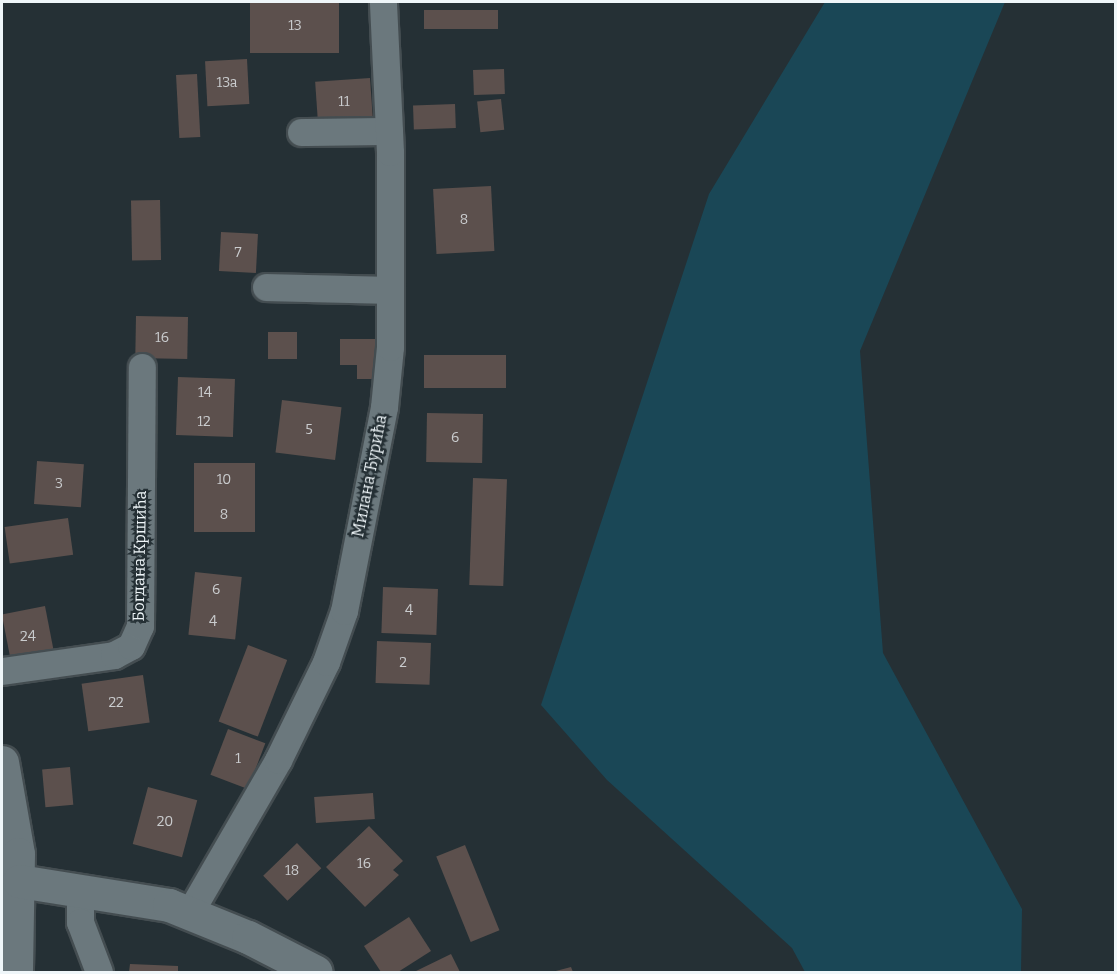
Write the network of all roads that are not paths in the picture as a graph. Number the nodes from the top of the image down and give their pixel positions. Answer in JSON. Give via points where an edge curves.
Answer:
{"nodes":[{"id":1,"x":383,"y":2,"type":"edge"},
{"id":2,"x":389,"y":131,"type":"junction"},
{"id":3,"x":301,"y":132,"type":"dead end"},
{"id":4,"x":266,"y":287,"type":"dead end"},
{"id":5,"x":390,"y":290,"type":"junction"},
{"id":6,"x":142,"y":367,"type":"dead end"},
{"id":7,"x":2,"y":671,"type":"edge"},
{"id":8,"x":2,"y":762,"type":"edge"},
{"id":9,"x":13,"y":863,"type":"edge"},
{"id":10,"x":80,"y":889,"type":"junction"},
{"id":11,"x":190,"y":912,"type":"junction"},
{"id":12,"x":15,"y":972,"type":"edge"},
{"id":13,"x":99,"y":972,"type":"edge"},
{"id":14,"x":316,"y":972,"type":"edge"}],
"edges":[{"from":1,"to":2,"type":"street","name":"Милана Ђурића"},
{"from":2,"to":3,"type":"street"},
{"from":2,"to":5,"type":"street","name":"Милана Ђурића"},
{"from":4,"to":5,"type":"street"},
{"from":5,"to":11,"type":"street","name":"Милана Ђурића","via":[[384,407],[344,611],[326,662],[278,760]]},
{"from":6,"to":7,"type":"street","name":"Богдана Кршића","via":[[140,626],[130,646],[114,655]]},
{"from":8,"to":9,"type":"street"},
{"from":9,"to":10,"type":"street"},
{"from":9,"to":12,"type":"street"},
{"from":10,"to":11,"type":"street"},
{"from":10,"to":13,"type":"street","via":[[80,922]]},
{"from":11,"to":14,"type":"street"}]}
